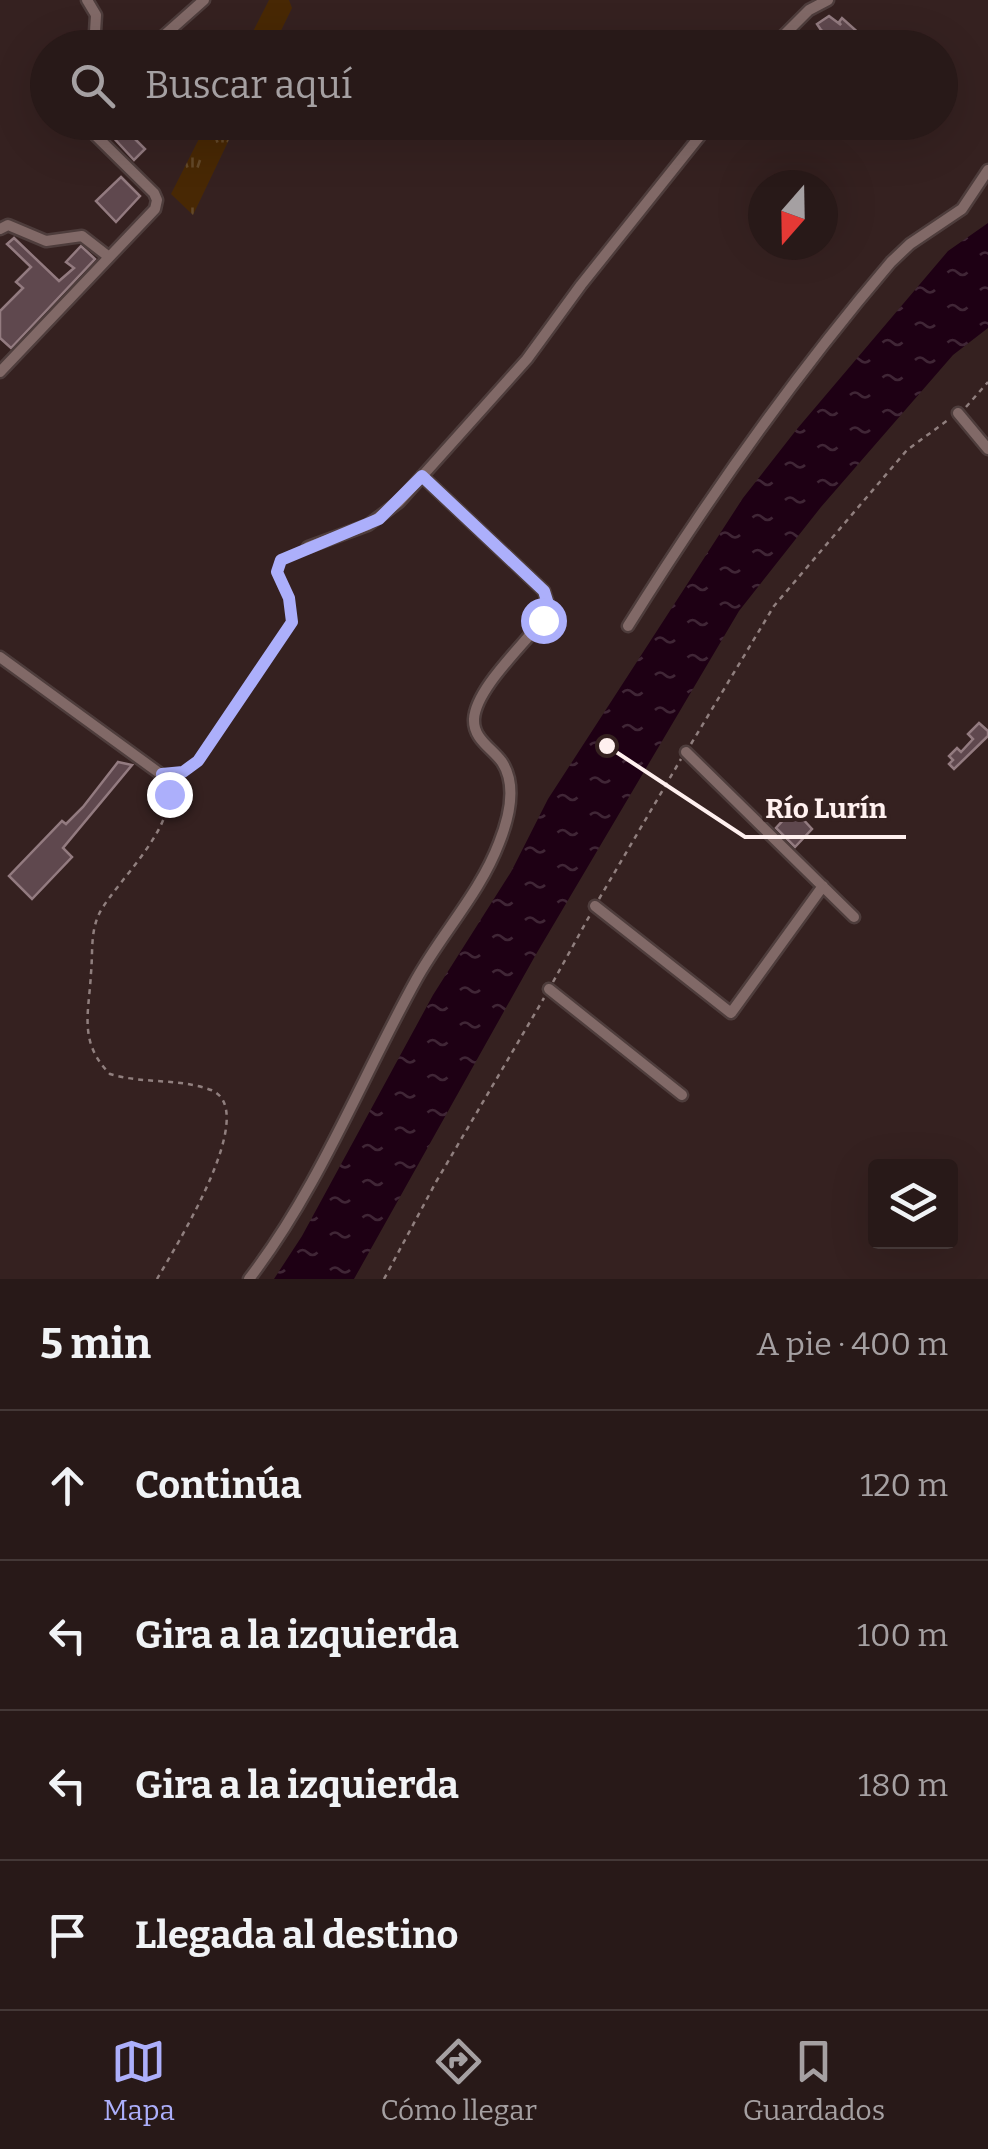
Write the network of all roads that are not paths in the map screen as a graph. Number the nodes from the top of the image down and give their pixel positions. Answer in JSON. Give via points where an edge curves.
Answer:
{"nodes":[{"id":1,"x":88,"y":0,"type":"edge"},
{"id":2,"x":204,"y":0,"type":"edge"},
{"id":3,"x":828,"y":0,"type":"edge"},
{"id":4,"x":95,"y":30,"type":"edge"},
{"id":5,"x":170,"y":30,"type":"edge"},
{"id":6,"x":789,"y":30,"type":"edge"},
{"id":7,"x":103,"y":140,"type":"edge"},
{"id":8,"x":697,"y":140,"type":"edge"},
{"id":9,"x":988,"y":170,"type":"edge"},
{"id":10,"x":0,"y":229,"type":"edge"},
{"id":11,"x":109,"y":257,"type":"junction"},
{"id":12,"x":0,"y":372,"type":"edge"},
{"id":13,"x":958,"y":413,"type":"road end"},
{"id":14,"x":988,"y":449,"type":"edge"},
{"id":15,"x":422,"y":476,"type":"junction"},
{"id":16,"x":308,"y":547,"type":"road end"},
{"id":17,"x":628,"y":626,"type":"dead end"},
{"id":18,"x":0,"y":657,"type":"edge"},
{"id":19,"x":686,"y":752,"type":"road end"},
{"id":20,"x":162,"y":774,"type":"road end"},
{"id":21,"x":823,"y":886,"type":"junction"},
{"id":22,"x":595,"y":906,"type":"road end"},
{"id":23,"x":854,"y":916,"type":"dead end"},
{"id":24,"x":548,"y":989,"type":"road end"},
{"id":25,"x":682,"y":1095,"type":"dead end"},
{"id":26,"x":250,"y":1279,"type":"edge"}],
"edges":[{"from":1,"to":4,"type":"street"},
{"from":2,"to":5,"type":"street"},
{"from":3,"to":6,"type":"street"},
{"from":7,"to":11,"type":"street","via":[[158,200]]},
{"from":8,"to":15,"type":"street","via":[[527,359]]},
{"from":9,"to":17,"type":"street","via":[[962,209],[891,262],[774,406]]},
{"from":10,"to":11,"type":"street","via":[[8,225],[46,240],[82,236]]},
{"from":11,"to":12,"type":"street"},
{"from":13,"to":14,"type":"street"},
{"from":15,"to":16,"type":"street","via":[[379,519]]},
{"from":15,"to":26,"type":"street","via":[[544,591],[548,604],[543,620],[480,698],[474,719],[478,737],[512,784],[508,807],[482,879],[419,975],[317,1175]]},
{"from":18,"to":20,"type":"street"},
{"from":19,"to":21,"type":"street"},
{"from":21,"to":22,"type":"street","via":[[731,1013]]},
{"from":21,"to":23,"type":"street"},
{"from":24,"to":25,"type":"street"}]}
